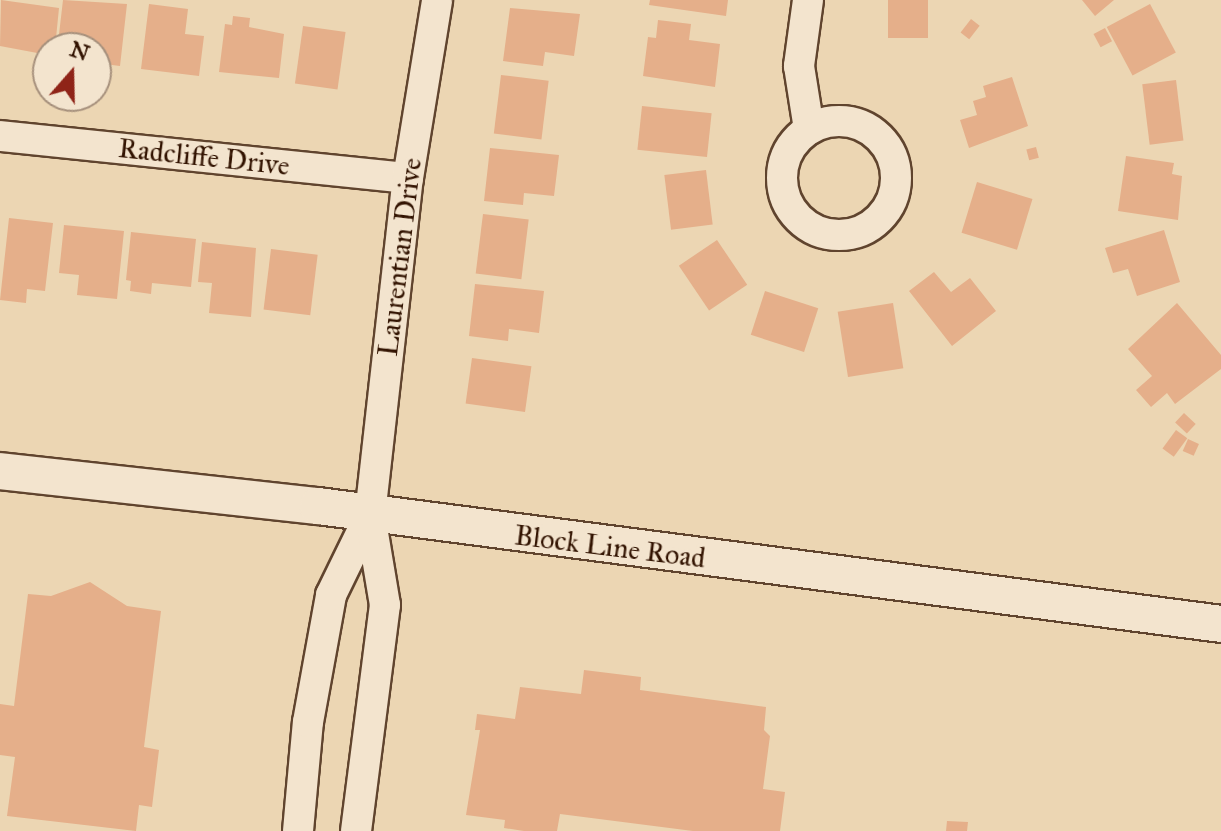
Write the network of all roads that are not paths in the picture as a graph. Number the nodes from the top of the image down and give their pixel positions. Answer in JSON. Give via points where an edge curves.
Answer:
{"nodes":[{"id":1,"x":437,"y":0,"type":"edge"},
{"id":2,"x":808,"y":0,"type":"edge"},
{"id":3,"x":809,"y":129,"type":"dead end"},
{"id":4,"x":0,"y":136,"type":"edge"},
{"id":5,"x":408,"y":178,"type":"junction"},
{"id":6,"x":0,"y":471,"type":"edge"},
{"id":7,"x":370,"y":515,"type":"junction"},
{"id":8,"x":1221,"y":624,"type":"edge"},
{"id":9,"x":298,"y":831,"type":"edge"},
{"id":10,"x":356,"y":831,"type":"edge"}],
"edges":[{"from":1,"to":5,"type":"street","name":"Laurentian Drive"},
{"from":2,"to":3,"type":"street","via":[[799,66]]},
{"from":4,"to":5,"type":"street","name":"Radcliffe Drive"},
{"from":5,"to":7,"type":"street","name":"Laurentian Drive"},
{"from":6,"to":7,"type":"street","name":"Block Line Road"},
{"from":7,"to":8,"type":"street","name":"Block Line Road"},
{"from":7,"to":9,"type":"street","name":"Laurentian Drive","via":[[331,595],[308,722]]},
{"from":7,"to":10,"type":"street","name":"Laurentian Drive","via":[[385,605]]}]}
